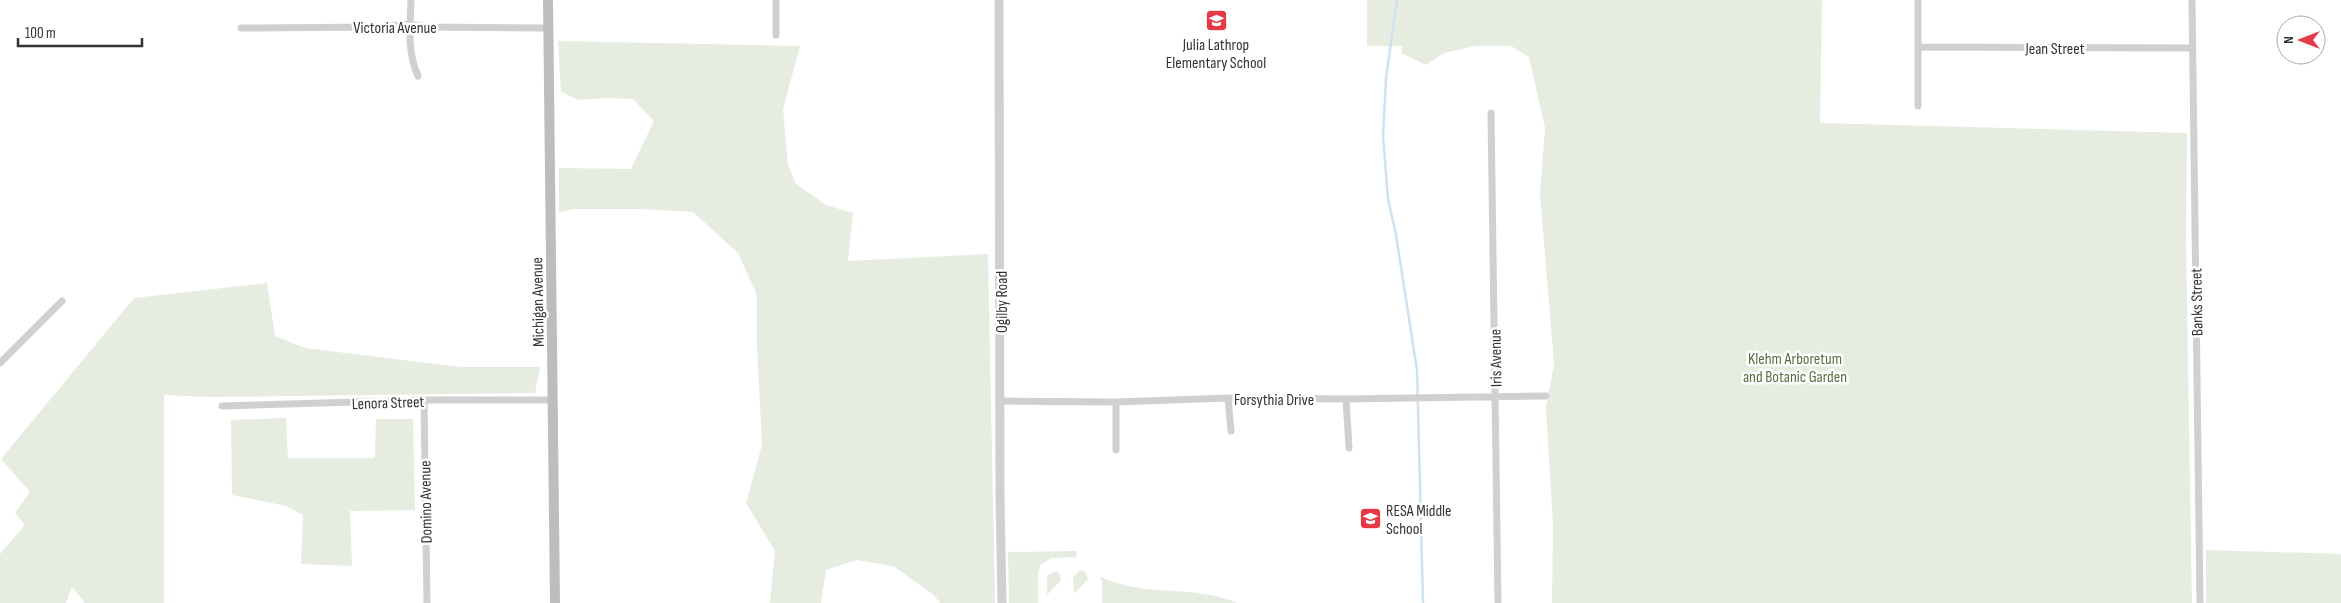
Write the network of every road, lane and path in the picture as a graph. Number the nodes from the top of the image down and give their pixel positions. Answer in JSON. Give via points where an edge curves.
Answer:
{"nodes":[{"id":1,"x":411,"y":0,"type":"edge"},
{"id":2,"x":548,"y":0,"type":"edge"},
{"id":3,"x":776,"y":0,"type":"edge"},
{"id":4,"x":999,"y":0,"type":"edge"},
{"id":5,"x":1918,"y":0,"type":"edge"},
{"id":6,"x":2192,"y":0,"type":"edge"},
{"id":7,"x":410,"y":24,"type":"junction"},
{"id":8,"x":241,"y":28,"type":"dead end"},
{"id":9,"x":548,"y":28,"type":"junction"},
{"id":10,"x":776,"y":35,"type":"dead end"},
{"id":11,"x":1919,"y":47,"type":"junction"},
{"id":12,"x":2192,"y":48,"type":"junction"},
{"id":13,"x":418,"y":76,"type":"dead end"},
{"id":14,"x":1918,"y":106,"type":"dead end"},
{"id":15,"x":1491,"y":113,"type":"dead end"},
{"id":16,"x":62,"y":301,"type":"dead end"},
{"id":17,"x":0,"y":363,"type":"edge"},
{"id":18,"x":1496,"y":396,"type":"junction"},
{"id":19,"x":1546,"y":396,"type":"dead end"},
{"id":20,"x":1228,"y":398,"type":"junction"},
{"id":21,"x":1346,"y":399,"type":"junction"},
{"id":22,"x":424,"y":400,"type":"junction"},
{"id":23,"x":554,"y":400,"type":"junction"},
{"id":24,"x":1001,"y":401,"type":"junction"},
{"id":25,"x":1116,"y":402,"type":"junction"},
{"id":26,"x":222,"y":406,"type":"dead end"},
{"id":27,"x":1231,"y":430,"type":"dead end"},
{"id":28,"x":1350,"y":448,"type":"dead end"},
{"id":29,"x":1116,"y":450,"type":"dead end"},
{"id":30,"x":427,"y":603,"type":"edge"},
{"id":31,"x":555,"y":603,"type":"edge"},
{"id":32,"x":1002,"y":603,"type":"edge"},
{"id":33,"x":1498,"y":603,"type":"edge"},
{"id":34,"x":2200,"y":603,"type":"edge"}],
"edges":[{"from":1,"to":7,"type":"street"},
{"from":2,"to":9,"type":"main road","name":"Michigan Avenue"},
{"from":3,"to":10,"type":"street"},
{"from":4,"to":24,"type":"street","name":"Ogilby Road"},
{"from":5,"to":11,"type":"street"},
{"from":6,"to":12,"type":"street","name":"Banks Street"},
{"from":7,"to":8,"type":"street","name":"Victoria Avenue"},
{"from":7,"to":9,"type":"street","name":"Victoria Avenue","via":[[426,27]]},
{"from":7,"to":13,"type":"street","via":[[408,38]]},
{"from":9,"to":23,"type":"main road","name":"Michigan Avenue"},
{"from":11,"to":12,"type":"street","name":"Jean Street"},
{"from":11,"to":14,"type":"street"},
{"from":12,"to":34,"type":"street","name":"Banks Street"},
{"from":15,"to":18,"type":"street","name":"Iris Avenue"},
{"from":16,"to":17,"type":"street"},
{"from":18,"to":19,"type":"street","name":"Forsythia Drive"},
{"from":18,"to":21,"type":"street","name":"Forsythia Drive"},
{"from":18,"to":33,"type":"street","name":"Iris Avenue"},
{"from":20,"to":21,"type":"street","name":"Forsythia Drive"},
{"from":20,"to":25,"type":"street","name":"Forsythia Drive"},
{"from":20,"to":27,"type":"street"},
{"from":21,"to":28,"type":"street"},
{"from":22,"to":23,"type":"street","name":"Lenora Street"},
{"from":22,"to":26,"type":"street","name":"Lenora Street"},
{"from":22,"to":30,"type":"street","name":"Domino Avenue"},
{"from":23,"to":31,"type":"main road","name":"Michigan Avenue"},
{"from":24,"to":25,"type":"street","name":"Forsythia Drive"},
{"from":24,"to":32,"type":"street","name":"Ogilby Road"},
{"from":25,"to":29,"type":"street"}]}
